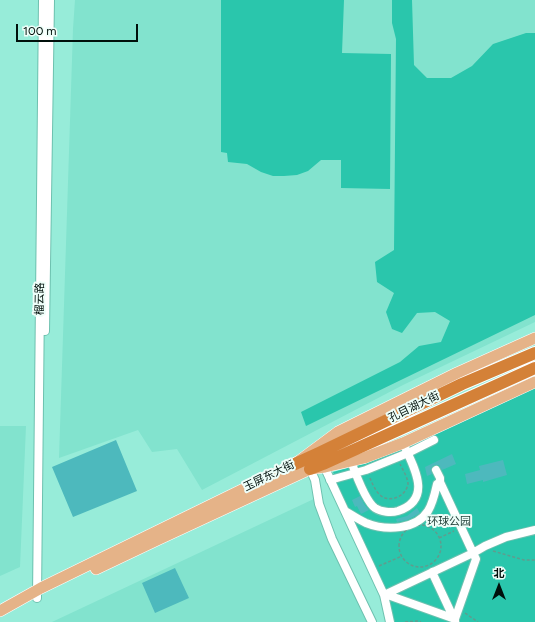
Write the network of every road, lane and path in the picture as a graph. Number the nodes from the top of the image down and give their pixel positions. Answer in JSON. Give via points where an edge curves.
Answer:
{"nodes":[{"id":1,"x":43,"y":0,"type":"edge"},
{"id":2,"x":50,"y":0,"type":"edge"},
{"id":3,"x":535,"y":338,"type":"edge"},
{"id":4,"x":535,"y":353,"type":"edge"},
{"id":5,"x":535,"y":368,"type":"edge"},
{"id":6,"x":535,"y":382,"type":"edge"},
{"id":7,"x":434,"y":440,"type":"dead end"},
{"id":8,"x":406,"y":448,"type":"junction"},
{"id":9,"x":351,"y":461,"type":"junction"},
{"id":10,"x":322,"y":462,"type":"junction"},
{"id":11,"x":295,"y":464,"type":"junction"},
{"id":12,"x":400,"y":464,"type":"dead end"},
{"id":13,"x":310,"y":469,"type":"junction"},
{"id":14,"x":436,"y":470,"type":"dead end"},
{"id":15,"x":355,"y":473,"type":"junction"},
{"id":16,"x":370,"y":478,"type":"dead end"},
{"id":17,"x":330,"y":480,"type":"junction"},
{"id":18,"x":440,"y":482,"type":"junction"},
{"id":19,"x":345,"y":510,"type":"junction"},
{"id":20,"x":462,"y":527,"type":"junction"},
{"id":21,"x":535,"y":530,"type":"edge"},
{"id":22,"x":439,"y":538,"type":"junction"},
{"id":23,"x":481,"y":548,"type":"junction"},
{"id":24,"x":473,"y":552,"type":"junction"},
{"id":25,"x":402,"y":556,"type":"junction"},
{"id":26,"x":535,"y":560,"type":"edge"},
{"id":27,"x":379,"y":566,"type":"dead end"},
{"id":28,"x":432,"y":572,"type":"junction"},
{"id":29,"x":39,"y":593,"type":"junction"},
{"id":30,"x":384,"y":595,"type":"junction"},
{"id":31,"x":458,"y":609,"type":"junction"},
{"id":32,"x":0,"y":611,"type":"edge"},
{"id":33,"x":0,"y":619,"type":"edge"},
{"id":34,"x":455,"y":621,"type":"edge"},
{"id":35,"x":372,"y":622,"type":"edge"},
{"id":36,"x":390,"y":622,"type":"edge"},
{"id":37,"x":404,"y":622,"type":"edge"},
{"id":38,"x":418,"y":622,"type":"edge"},
{"id":39,"x":421,"y":622,"type":"edge"},
{"id":40,"x":478,"y":622,"type":"edge"}],
"edges":[{"from":1,"to":29,"type":"street","name":"榴云路"},
{"from":2,"to":29,"type":"street","name":"榴云路"},
{"from":3,"to":11,"type":"main road","name":"玉屏东大街","via":[[457,373],[338,432]]},
{"from":4,"to":10,"type":"highway","name":"孔目湖大街","via":[[462,384]]},
{"from":5,"to":10,"type":"highway","name":"孔目湖大街"},
{"from":6,"to":8,"type":"main road"},
{"from":7,"to":8,"type":"street"},
{"from":8,"to":9,"type":"main road"},
{"from":8,"to":15,"type":"street","via":[[366,470]]},
{"from":8,"to":15,"type":"street","via":[[416,469],[418,491],[416,499],[398,511],[380,511],[374,507]]},
{"from":9,"to":10,"type":"main road"},
{"from":9,"to":15,"type":"street"},
{"from":10,"to":11,"type":"highway","name":"孔目湖大街"},
{"from":10,"to":13,"type":"highway","name":"孔目湖大街"},
{"from":10,"to":17,"type":"street"},
{"from":11,"to":29,"type":"main road","name":"玉屏东大街"},
{"from":12,"to":16,"type":"path","via":[[408,483],[401,496],[385,498],[379,495]]},
{"from":13,"to":29,"type":"main road","name":"玉屏东大街"},
{"from":13,"to":35,"type":"street","via":[[332,539]]},
{"from":14,"to":18,"type":"street"},
{"from":15,"to":17,"type":"street"},
{"from":17,"to":19,"type":"street"},
{"from":18,"to":19,"type":"street","via":[[428,510],[421,519],[411,524],[390,529],[379,527],[366,523]]},
{"from":18,"to":20,"type":"street"},
{"from":19,"to":30,"type":"street"},
{"from":20,"to":22,"type":"path"},
{"from":20,"to":24,"type":"street"},
{"from":21,"to":23,"type":"street"},
{"from":22,"to":25,"type":"path","via":[[440,554],[429,565],[414,566]]},
{"from":22,"to":25,"type":"path","via":[[430,528],[412,527],[404,533],[400,541]]},
{"from":23,"to":24,"type":"street"},
{"from":23,"to":26,"type":"path","via":[[524,560]]},
{"from":24,"to":28,"type":"street"},
{"from":24,"to":31,"type":"street","via":[[476,559]]},
{"from":25,"to":27,"type":"path"},
{"from":28,"to":30,"type":"street"},
{"from":28,"to":34,"type":"street"},
{"from":29,"to":32,"type":"main road","name":"玉屏东大街"},
{"from":29,"to":33,"type":"main road","name":"玉屏东大街"},
{"from":30,"to":34,"type":"street"},
{"from":30,"to":36,"type":"street"},
{"from":31,"to":34,"type":"street"},
{"from":31,"to":40,"type":"path"},
{"from":37,"to":38,"type":"path"},
{"from":38,"to":39,"type":"path"}]}
